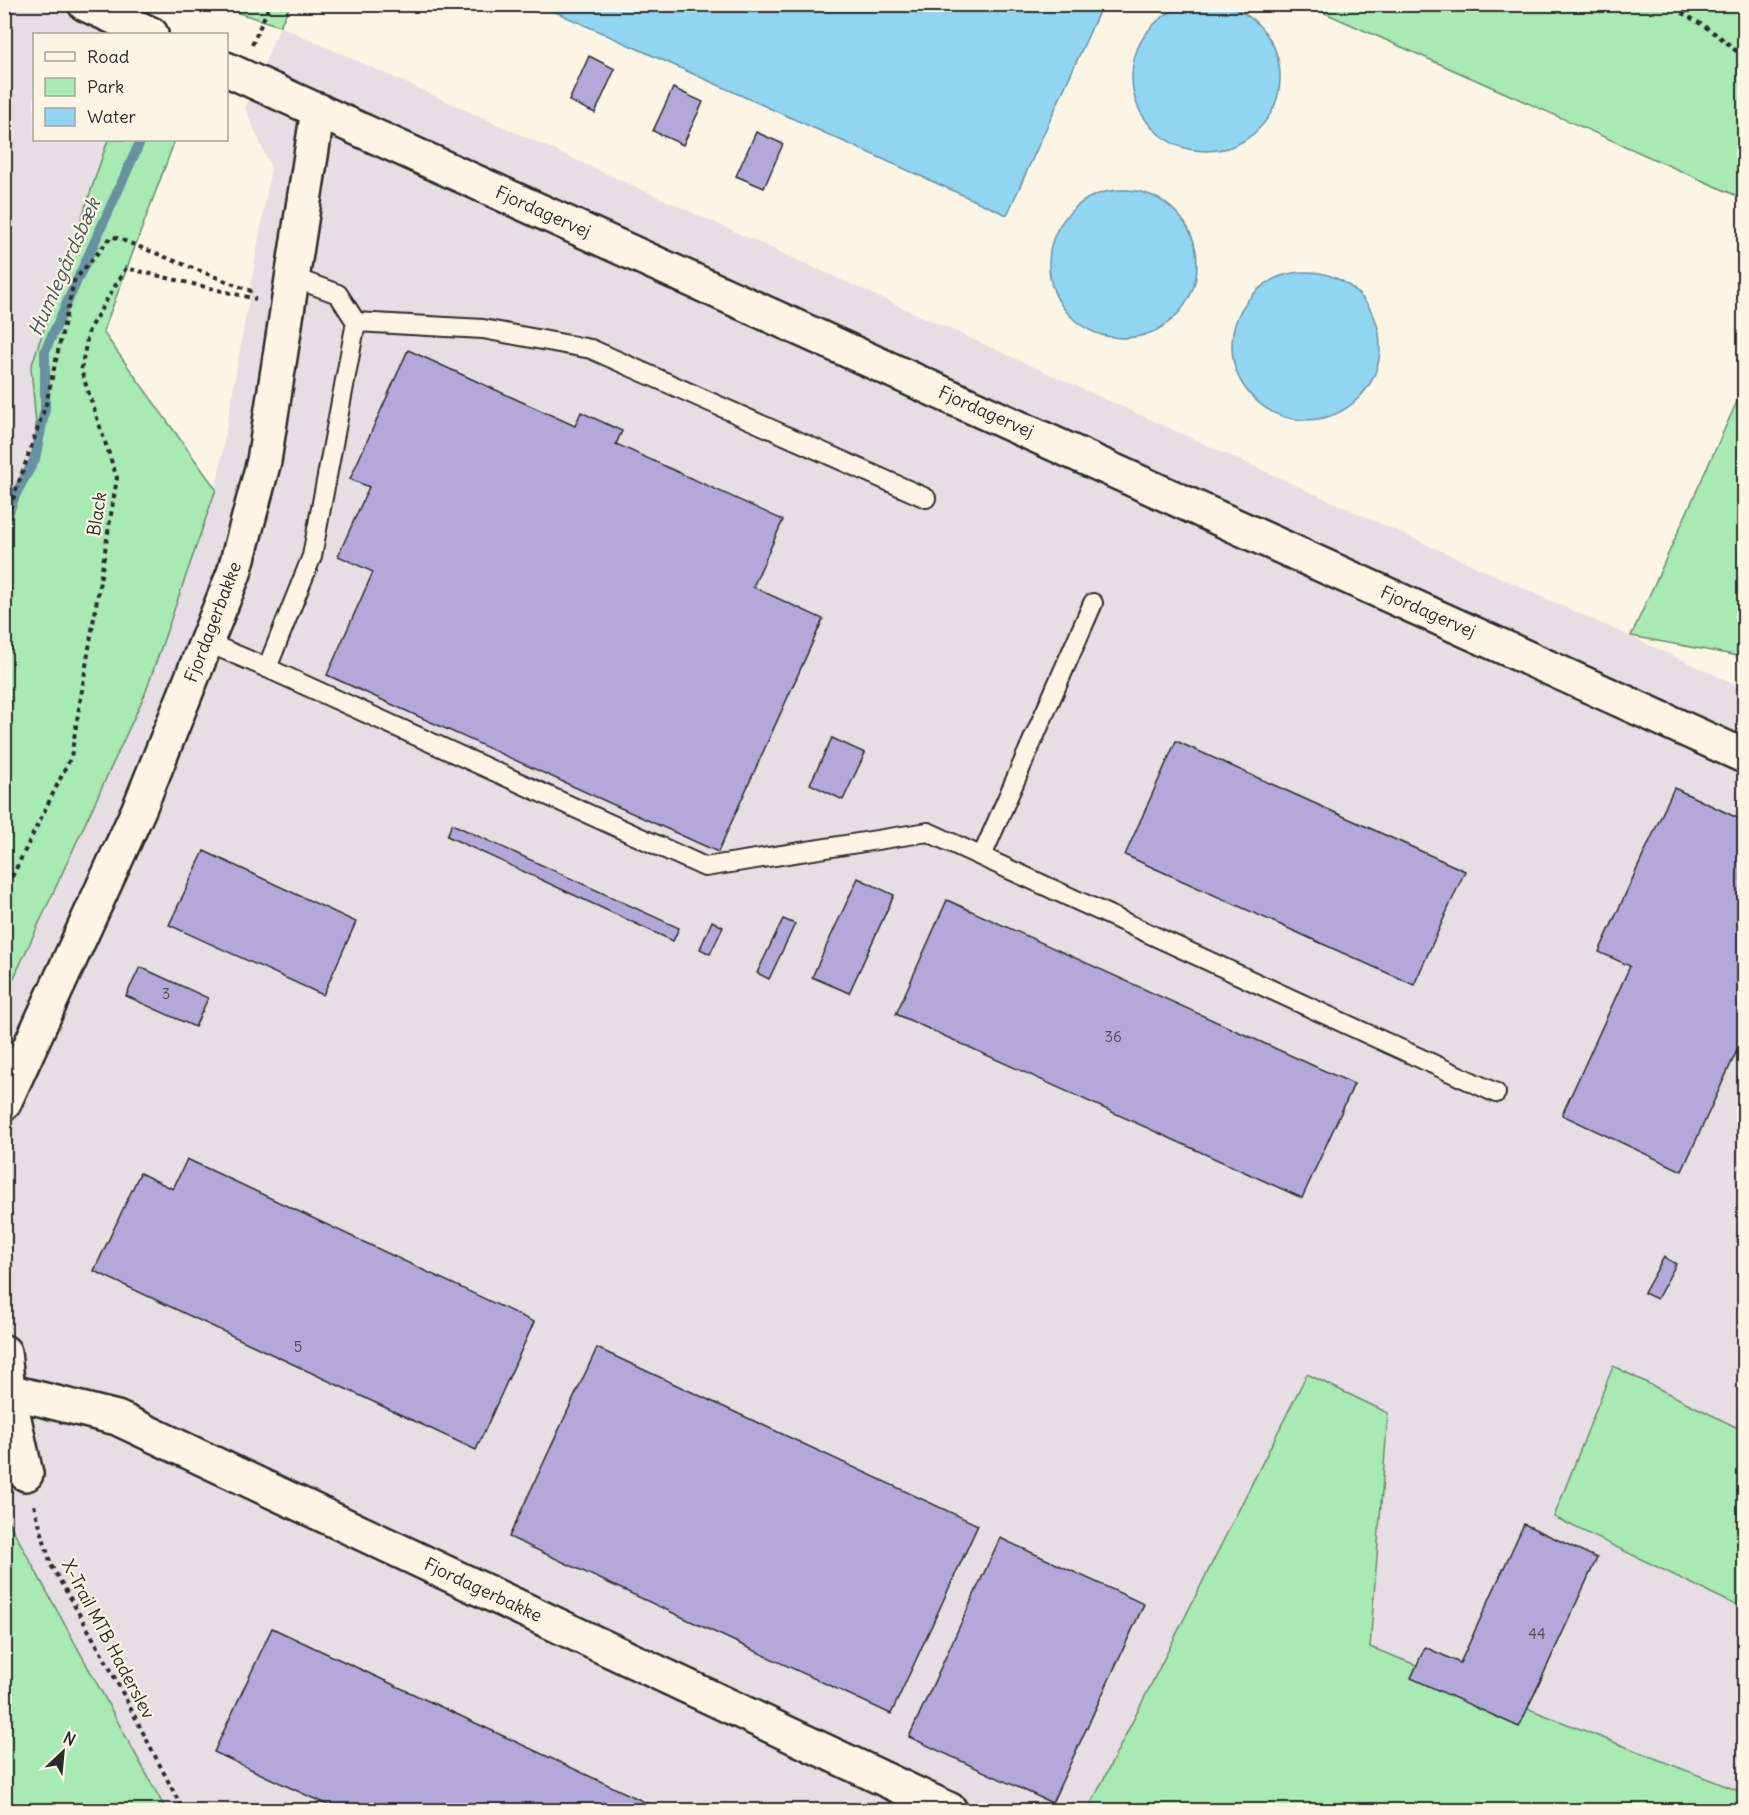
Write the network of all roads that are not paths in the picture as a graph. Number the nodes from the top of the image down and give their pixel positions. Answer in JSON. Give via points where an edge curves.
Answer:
{"nodes":[{"id":1,"x":85,"y":4,"type":"edge"},
{"id":2,"x":149,"y":33,"type":"edge"},
{"id":3,"x":232,"y":71,"type":"edge"},
{"id":4,"x":318,"y":110,"type":"junction"},
{"id":5,"x":290,"y":291,"type":"junction"},
{"id":6,"x":356,"y":322,"type":"junction"},
{"id":7,"x":926,"y":498,"type":"dead end"},
{"id":8,"x":1093,"y":603,"type":"dead end"},
{"id":9,"x":206,"y":642,"type":"junction"},
{"id":10,"x":267,"y":668,"type":"junction"},
{"id":11,"x":1744,"y":756,"type":"edge"},
{"id":12,"x":982,"y":856,"type":"junction"},
{"id":13,"x":1496,"y":1093,"type":"dead end"},
{"id":14,"x":4,"y":1103,"type":"edge"},
{"id":15,"x":4,"y":1352,"type":"edge"},
{"id":16,"x":8,"y":1391,"type":"junction"},
{"id":17,"x":26,"y":1474,"type":"road end"},
{"id":18,"x":950,"y":1810,"type":"edge"}],
"edges":[{"from":1,"to":2,"type":"street"},
{"from":3,"to":4,"type":"street","name":"Fjordagervej"},
{"from":4,"to":5,"type":"street","name":"Fjordagerbakke"},
{"from":4,"to":11,"type":"street","name":"Fjordagervej"},
{"from":5,"to":6,"type":"lane","via":[[338,294]]},
{"from":5,"to":9,"type":"street","name":"Fjordagerbakke","via":[[264,461],[234,573]]},
{"from":6,"to":7,"type":"lane","via":[[483,329],[591,349]]},
{"from":6,"to":10,"type":"lane","via":[[312,556]]},
{"from":8,"to":12,"type":"lane"},
{"from":9,"to":10,"type":"lane"},
{"from":9,"to":14,"type":"street","name":"Fjordagerbakke","via":[[139,809]]},
{"from":10,"to":12,"type":"lane","via":[[705,867],[928,832]]},
{"from":12,"to":13,"type":"lane"},
{"from":15,"to":16,"type":"street"},
{"from":16,"to":17,"type":"street"},
{"from":16,"to":18,"type":"street","name":"Fjordagerbakke","via":[[117,1418]]}]}
